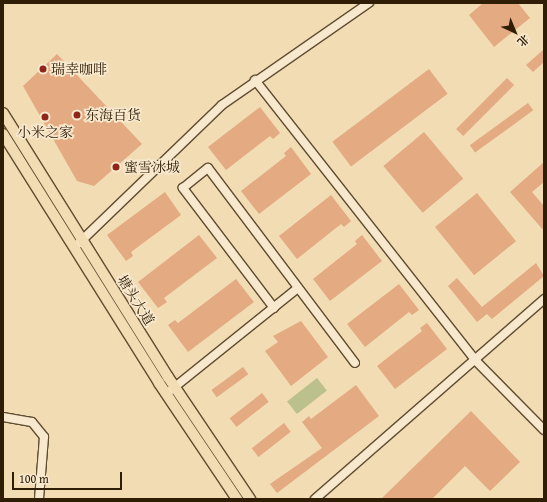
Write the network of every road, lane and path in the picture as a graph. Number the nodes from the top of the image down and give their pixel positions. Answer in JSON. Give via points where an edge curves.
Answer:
{"nodes":[{"id":1,"x":369,"y":3,"type":"edge"},
{"id":2,"x":255,"y":80,"type":"junction"},
{"id":3,"x":3,"y":113,"type":"edge"},
{"id":4,"x":3,"y":134,"type":"edge"},
{"id":5,"x":82,"y":240,"type":"junction"},
{"id":6,"x":74,"y":248,"type":"junction"},
{"id":7,"x":298,"y":288,"type":"junction"},
{"id":8,"x":544,"y":300,"type":"edge"},
{"id":9,"x":274,"y":308,"type":"junction"},
{"id":10,"x":475,"y":360,"type":"junction"},
{"id":11,"x":355,"y":363,"type":"dead end"},
{"id":12,"x":175,"y":388,"type":"junction"},
{"id":13,"x":166,"y":394,"type":"junction"},
{"id":14,"x":3,"y":417,"type":"edge"},
{"id":15,"x":544,"y":430,"type":"edge"},
{"id":16,"x":39,"y":499,"type":"edge"},
{"id":17,"x":237,"y":499,"type":"edge"},
{"id":18,"x":250,"y":499,"type":"edge"},
{"id":19,"x":315,"y":499,"type":"edge"}],
"edges":[{"from":1,"to":2,"type":"street"},
{"from":2,"to":5,"type":"street","via":[[191,133]]},
{"from":2,"to":10,"type":"street"},
{"from":3,"to":5,"type":"main road","name":"塘头大道"},
{"from":4,"to":6,"type":"main road","name":"塘头大道"},
{"from":5,"to":6,"type":"street"},
{"from":5,"to":12,"type":"main road","name":"塘头大道"},
{"from":6,"to":13,"type":"main road","name":"塘头大道"},
{"from":7,"to":9,"type":"street"},
{"from":7,"to":9,"type":"street","via":[[208,168],[183,188]]},
{"from":7,"to":11,"type":"street"},
{"from":8,"to":10,"type":"street"},
{"from":9,"to":12,"type":"street"},
{"from":10,"to":15,"type":"street"},
{"from":10,"to":19,"type":"street"},
{"from":12,"to":13,"type":"street"},
{"from":12,"to":18,"type":"main road","name":"塘头大道"},
{"from":13,"to":17,"type":"main road","name":"塘头大道"},
{"from":14,"to":16,"type":"street","via":[[32,422],[44,437]]}]}
